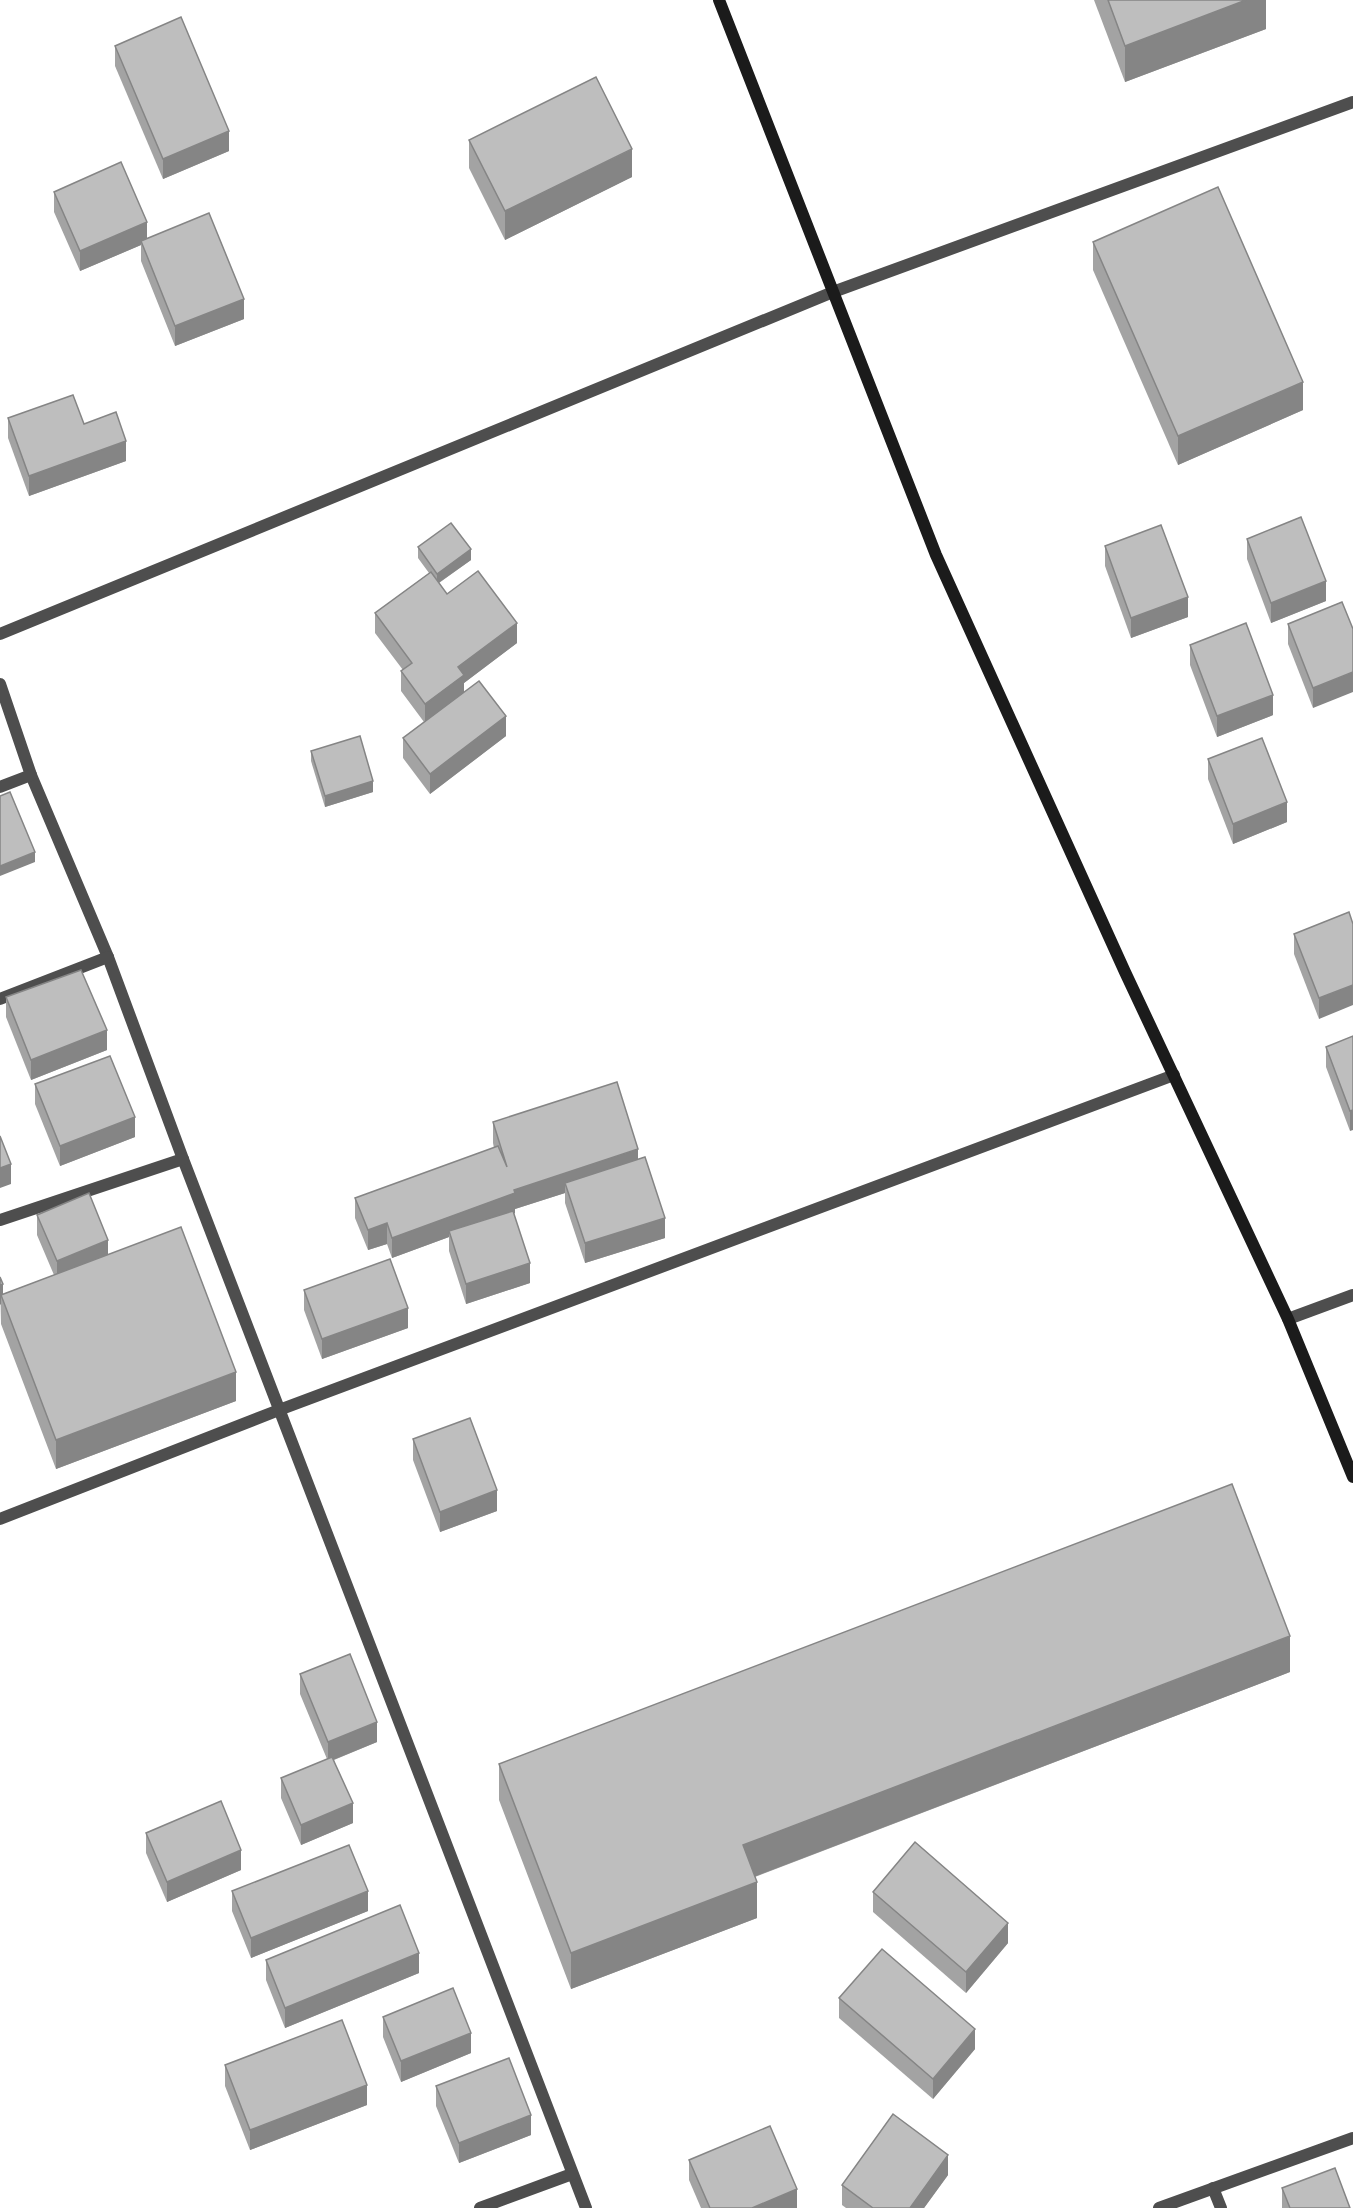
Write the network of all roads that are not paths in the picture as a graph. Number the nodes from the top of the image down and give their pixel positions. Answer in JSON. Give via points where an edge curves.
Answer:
{"nodes":[{"id":1,"x":719,"y":0,"type":"edge"},
{"id":2,"x":1353,"y":102,"type":"edge"},
{"id":3,"x":832,"y":292,"type":"junction"},
{"id":4,"x":0,"y":634,"type":"edge"},
{"id":5,"x":0,"y":684,"type":"edge"},
{"id":6,"x":32,"y":775,"type":"junction"},
{"id":7,"x":0,"y":787,"type":"edge"},
{"id":8,"x":108,"y":957,"type":"junction"},
{"id":9,"x":0,"y":999,"type":"edge"},
{"id":10,"x":1174,"y":1075,"type":"junction"},
{"id":11,"x":183,"y":1159,"type":"junction"},
{"id":12,"x":0,"y":1220,"type":"edge"},
{"id":13,"x":1353,"y":1295,"type":"edge"},
{"id":14,"x":1288,"y":1319,"type":"junction"},
{"id":15,"x":279,"y":1410,"type":"junction"},
{"id":16,"x":1353,"y":1477,"type":"edge"},
{"id":17,"x":0,"y":1519,"type":"edge"},
{"id":18,"x":1353,"y":2138,"type":"edge"},
{"id":19,"x":572,"y":2174,"type":"junction"},
{"id":20,"x":1213,"y":2188,"type":"junction"},
{"id":21,"x":480,"y":2208,"type":"edge"},
{"id":22,"x":585,"y":2208,"type":"edge"},
{"id":23,"x":1159,"y":2208,"type":"edge"},
{"id":24,"x":1221,"y":2208,"type":"edge"}],
"edges":[{"from":1,"to":3,"type":"street"},
{"from":2,"to":3,"type":"street"},
{"from":3,"to":4,"type":"street"},
{"from":3,"to":10,"type":"street","via":[[936,555]]},
{"from":5,"to":6,"type":"street"},
{"from":6,"to":7,"type":"street"},
{"from":6,"to":8,"type":"street"},
{"from":8,"to":9,"type":"street"},
{"from":8,"to":11,"type":"street"},
{"from":10,"to":14,"type":"street"},
{"from":10,"to":15,"type":"street"},
{"from":11,"to":12,"type":"street"},
{"from":11,"to":15,"type":"street"},
{"from":13,"to":14,"type":"street"},
{"from":14,"to":16,"type":"street"},
{"from":15,"to":17,"type":"street"},
{"from":15,"to":19,"type":"street"},
{"from":18,"to":20,"type":"street"},
{"from":19,"to":21,"type":"street"},
{"from":19,"to":22,"type":"street"},
{"from":20,"to":23,"type":"street"},
{"from":20,"to":24,"type":"street"}]}
